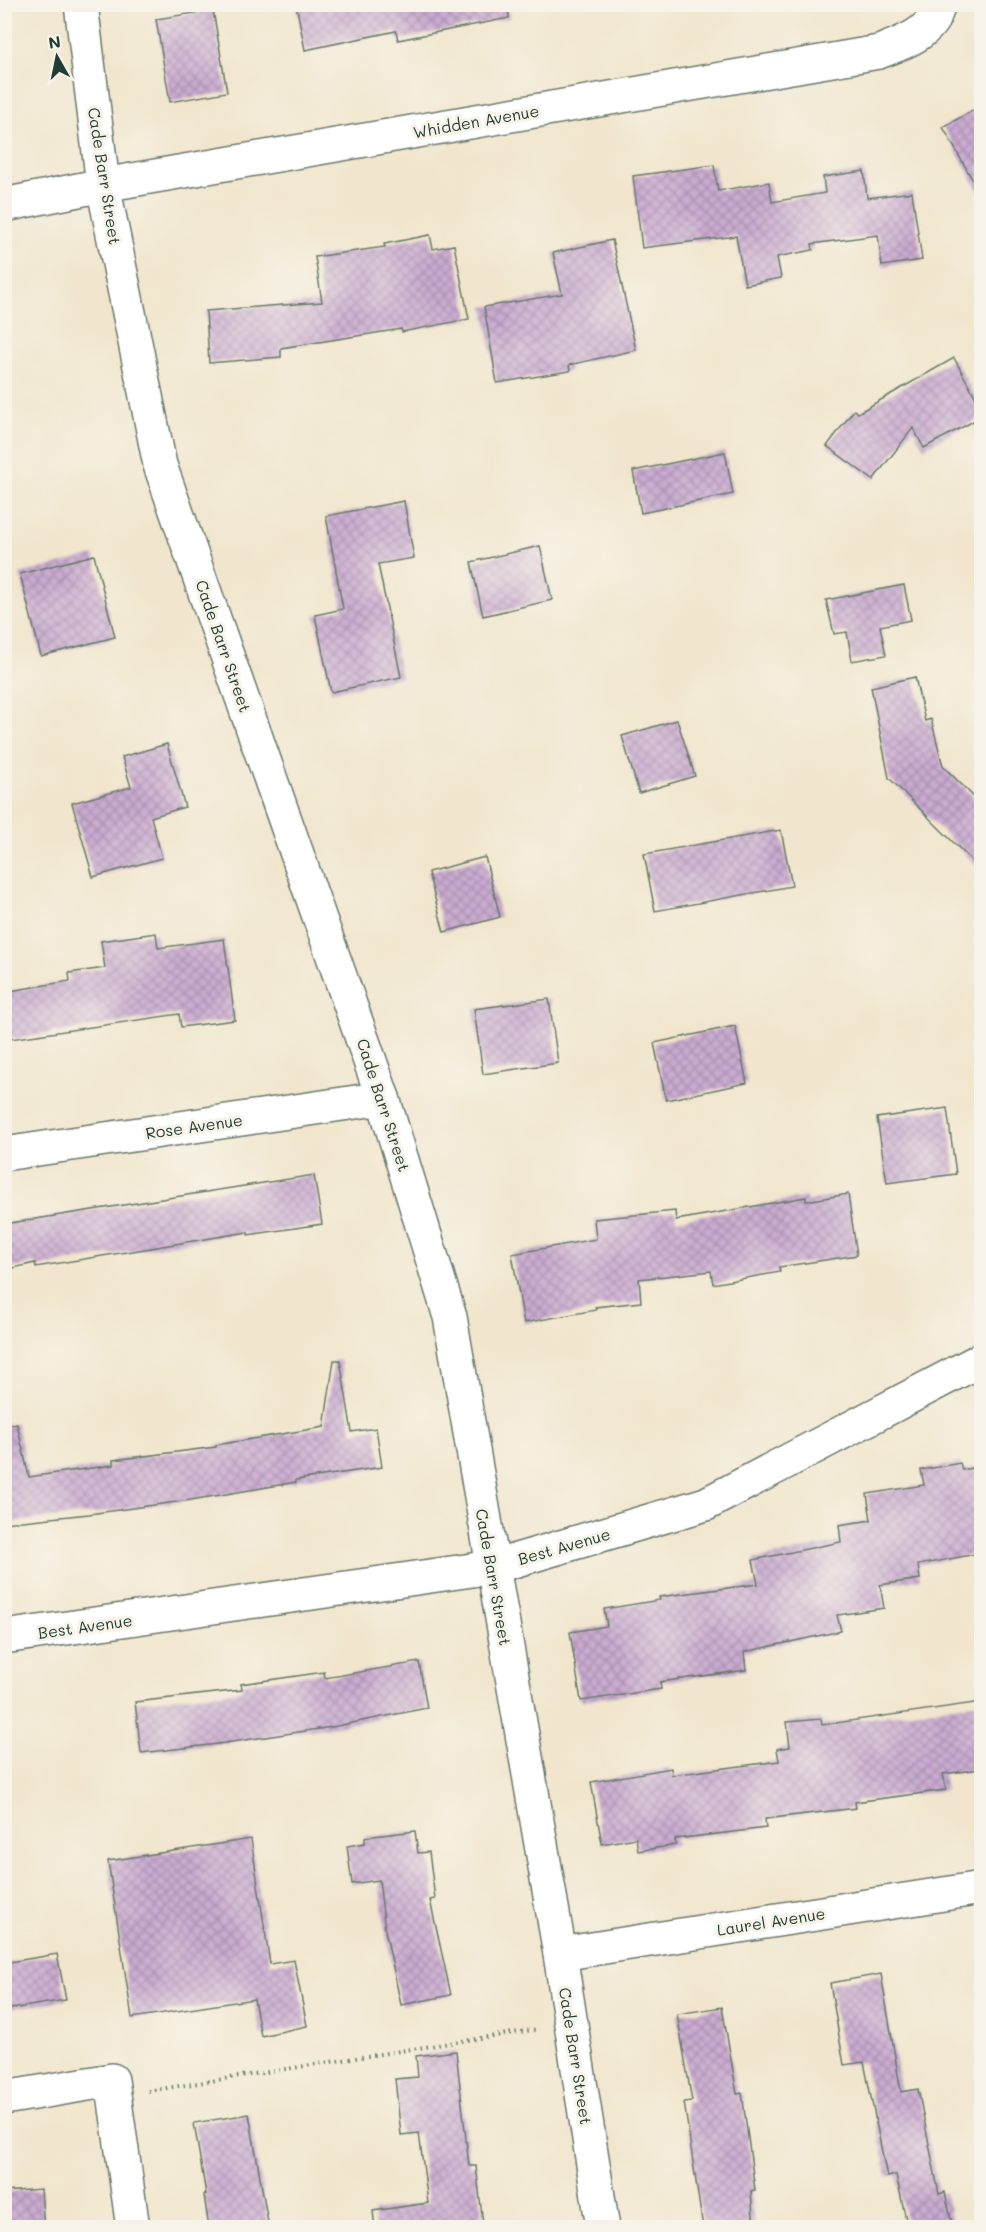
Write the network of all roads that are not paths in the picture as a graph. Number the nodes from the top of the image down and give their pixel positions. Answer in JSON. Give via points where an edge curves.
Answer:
{"nodes":[{"id":1,"x":81,"y":4,"type":"edge"},
{"id":2,"x":937,"y":10,"type":"edge"},
{"id":3,"x":103,"y":185,"type":"junction"},
{"id":4,"x":4,"y":205,"type":"edge"},
{"id":5,"x":383,"y":1098,"type":"junction"},
{"id":6,"x":4,"y":1154,"type":"edge"},
{"id":7,"x":981,"y":1359,"type":"edge"},
{"id":8,"x":493,"y":1567,"type":"junction"},
{"id":9,"x":4,"y":1637,"type":"edge"},
{"id":10,"x":981,"y":1888,"type":"edge"},
{"id":11,"x":560,"y":1954,"type":"junction"},
{"id":12,"x":4,"y":2098,"type":"edge"},
{"id":13,"x":133,"y":2228,"type":"edge"},
{"id":14,"x":603,"y":2228,"type":"edge"}],
"edges":[{"from":1,"to":3,"type":"street","name":"Cade Barr Street"},
{"from":2,"to":3,"type":"street","name":"Whidden Avenue","via":[[915,37],[879,52]]},
{"from":3,"to":4,"type":"street","name":"Whidden Avenue"},
{"from":3,"to":5,"type":"street","name":"Cade Barr Street","via":[[160,465]]},
{"from":5,"to":6,"type":"street","name":"Rose Avenue"},
{"from":5,"to":8,"type":"street","name":"Cade Barr Street","via":[[450,1317]]},
{"from":7,"to":8,"type":"street","name":"Best Avenue","via":[[706,1504]]},
{"from":8,"to":9,"type":"street","name":"Best Avenue"},
{"from":8,"to":11,"type":"street","name":"Cade Barr Street"},
{"from":10,"to":11,"type":"street","name":"Laurel Avenue"},
{"from":11,"to":14,"type":"street","name":"Cade Barr Street"},
{"from":12,"to":13,"type":"street","via":[[113,2088]]}]}
